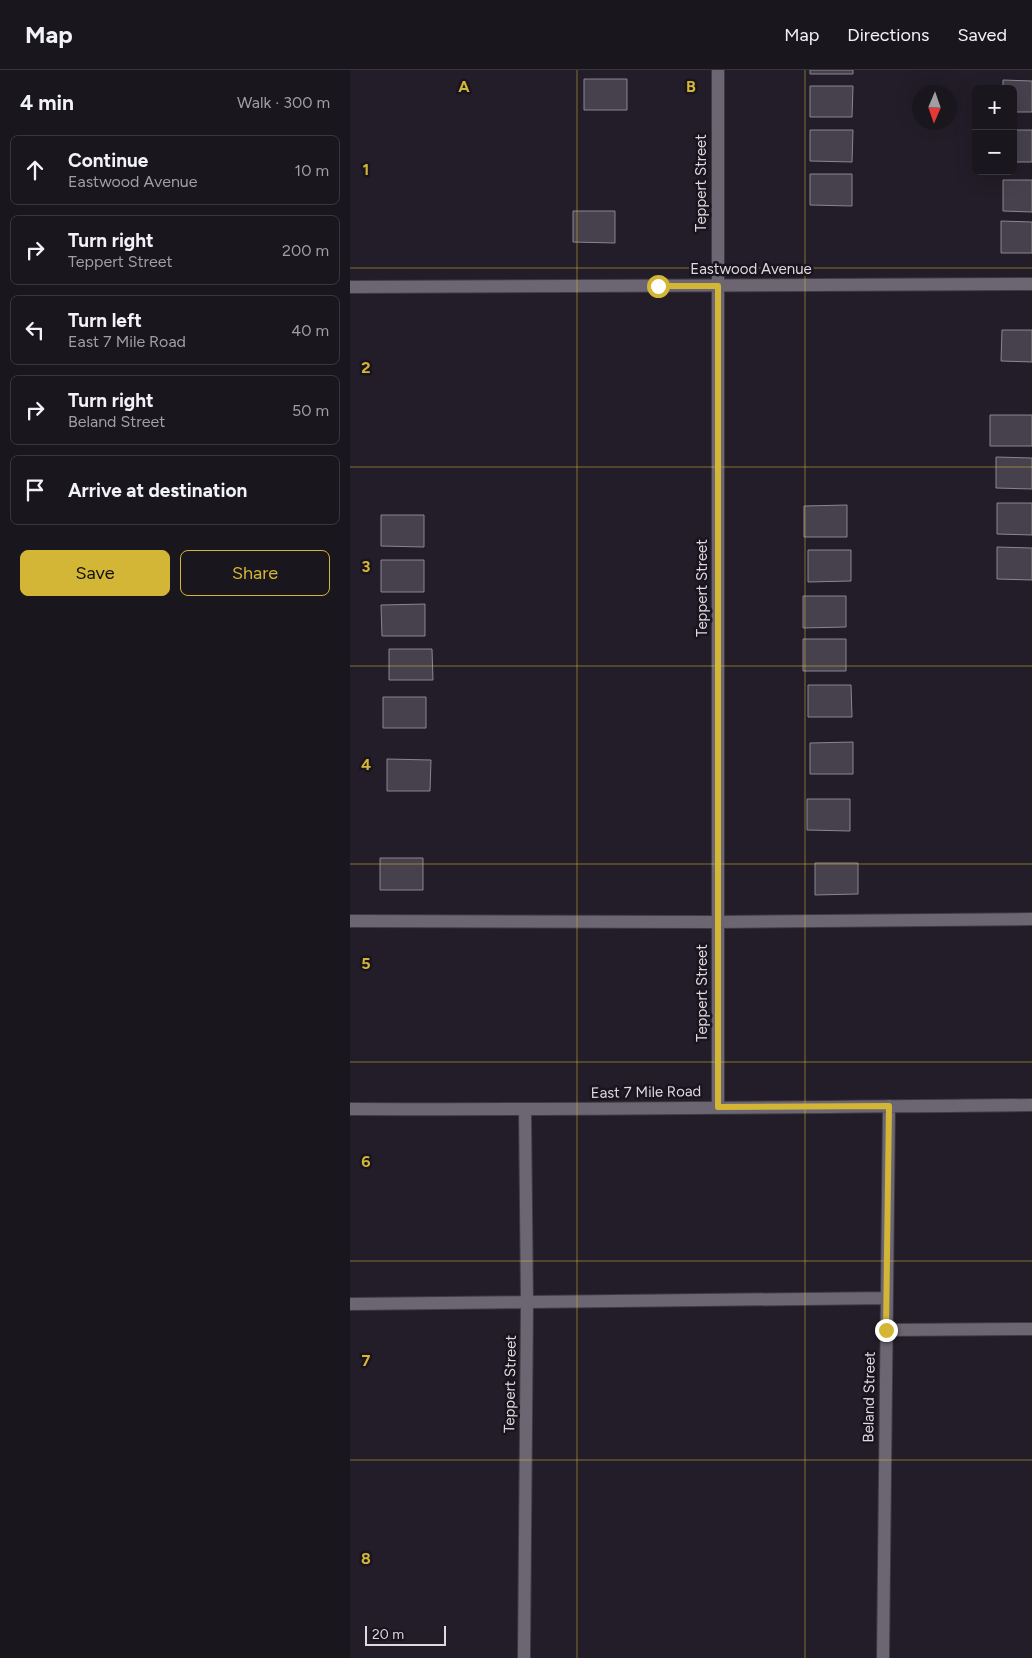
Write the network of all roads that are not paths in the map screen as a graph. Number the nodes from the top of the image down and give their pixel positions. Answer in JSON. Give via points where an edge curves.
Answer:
{"nodes":[{"id":1,"x":718,"y":70,"type":"edge"},
{"id":2,"x":1032,"y":284,"type":"edge"},
{"id":3,"x":718,"y":286,"type":"junction"},
{"id":4,"x":350,"y":287,"type":"edge"},
{"id":5,"x":1032,"y":919,"type":"edge"},
{"id":6,"x":350,"y":921,"type":"edge"},
{"id":7,"x":718,"y":922,"type":"junction"},
{"id":8,"x":1032,"y":1105,"type":"edge"},
{"id":9,"x":889,"y":1106,"type":"junction"},
{"id":10,"x":718,"y":1107,"type":"junction"},
{"id":11,"x":350,"y":1109,"type":"edge"},
{"id":12,"x":525,"y":1110,"type":"junction"},
{"id":13,"x":887,"y":1298,"type":"junction"},
{"id":14,"x":527,"y":1303,"type":"junction"},
{"id":15,"x":350,"y":1304,"type":"edge"},
{"id":16,"x":1032,"y":1329,"type":"edge"},
{"id":17,"x":886,"y":1330,"type":"junction"},
{"id":18,"x":524,"y":1658,"type":"edge"},
{"id":19,"x":883,"y":1658,"type":"edge"}],
"edges":[{"from":1,"to":3,"type":"street","name":"Teppert Street"},
{"from":2,"to":3,"type":"street","name":"Eastwood Avenue"},
{"from":3,"to":4,"type":"street","name":"Eastwood Avenue"},
{"from":3,"to":7,"type":"street","name":"Teppert Street"},
{"from":5,"to":7,"type":"street"},
{"from":6,"to":7,"type":"street"},
{"from":7,"to":10,"type":"street","name":"Teppert Street"},
{"from":8,"to":9,"type":"street","name":"East 7 Mile Road"},
{"from":9,"to":10,"type":"street","name":"East 7 Mile Road"},
{"from":9,"to":13,"type":"street","name":"Beland Street"},
{"from":10,"to":12,"type":"street","name":"East 7 Mile Road"},
{"from":11,"to":12,"type":"street","name":"East 7 Mile Road"},
{"from":12,"to":14,"type":"street","name":"Teppert Street"},
{"from":13,"to":14,"type":"street"},
{"from":13,"to":17,"type":"street","name":"Beland Street"},
{"from":14,"to":15,"type":"street"},
{"from":14,"to":18,"type":"street","name":"Teppert Street"},
{"from":16,"to":17,"type":"street"},
{"from":17,"to":19,"type":"street","name":"Beland Street"}]}
